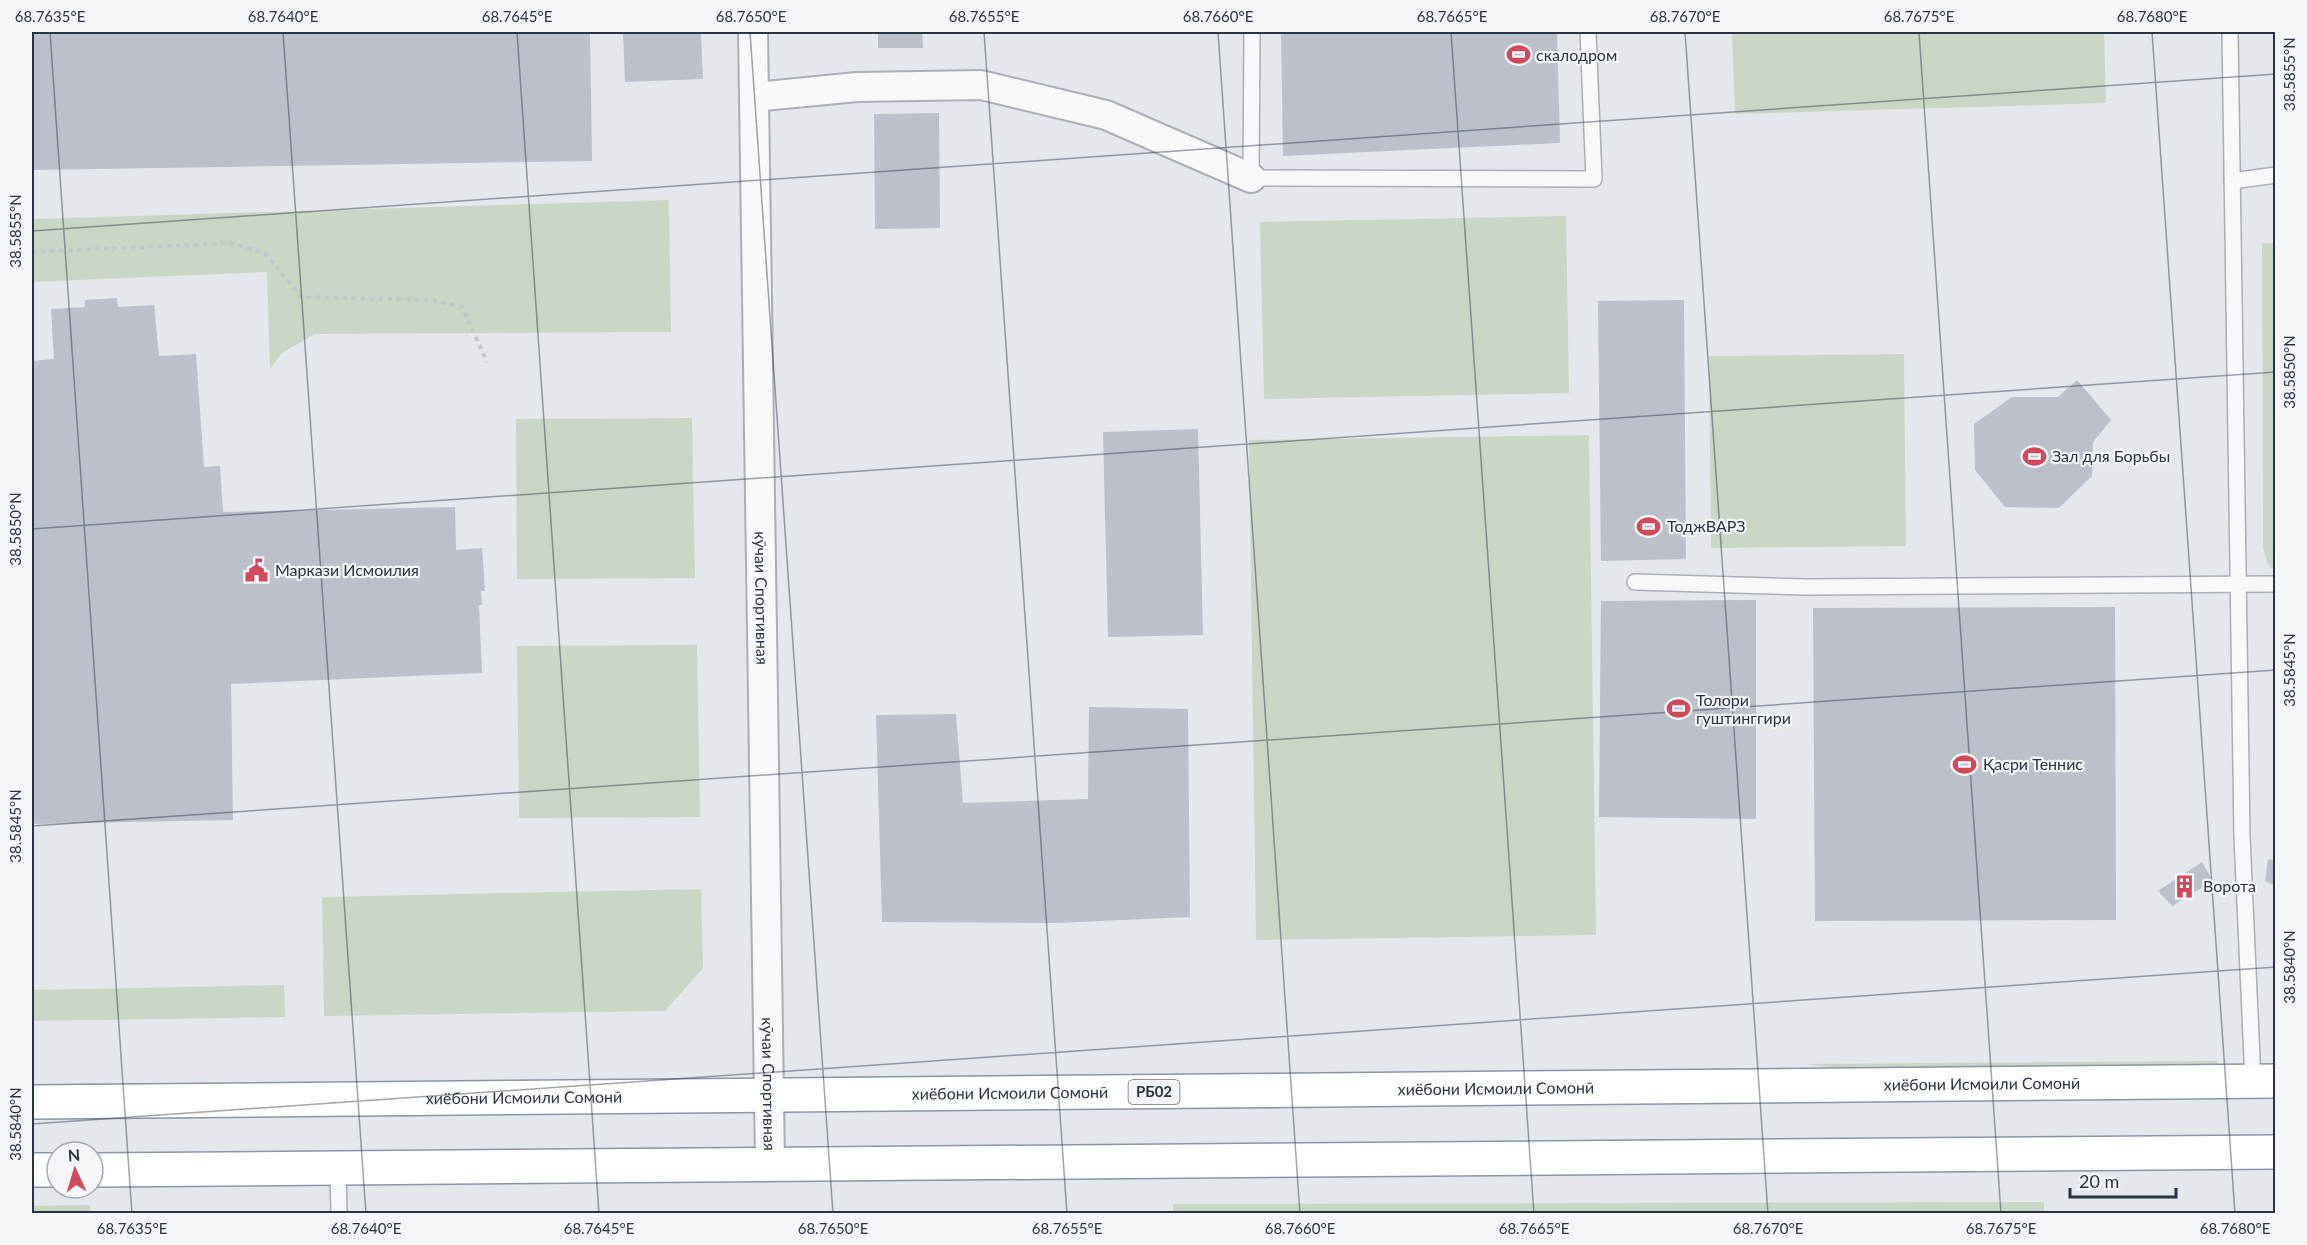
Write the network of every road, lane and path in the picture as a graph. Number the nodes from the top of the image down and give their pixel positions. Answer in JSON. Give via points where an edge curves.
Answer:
{"nodes":[{"id":1,"x":753,"y":32,"type":"edge"},
{"id":2,"x":1252,"y":32,"type":"edge"},
{"id":3,"x":1588,"y":32,"type":"edge"},
{"id":4,"x":2230,"y":32,"type":"edge"},
{"id":5,"x":754,"y":97,"type":"junction"},
{"id":6,"x":2276,"y":175,"type":"edge"},
{"id":7,"x":1251,"y":178,"type":"junction"},
{"id":8,"x":2232,"y":181,"type":"junction"},
{"id":9,"x":32,"y":252,"type":"edge"},
{"id":10,"x":487,"y":362,"type":"dead end"},
{"id":11,"x":1635,"y":582,"type":"dead end"},
{"id":12,"x":2276,"y":584,"type":"edge"},
{"id":13,"x":2238,"y":585,"type":"junction"},
{"id":14,"x":2264,"y":1081,"type":"edge"},
{"id":15,"x":769,"y":1095,"type":"junction"},
{"id":16,"x":32,"y":1102,"type":"edge"},
{"id":17,"x":2276,"y":1152,"type":"edge"},
{"id":18,"x":770,"y":1164,"type":"junction"},
{"id":19,"x":338,"y":1168,"type":"junction"},
{"id":20,"x":105,"y":1170,"type":"edge"},
{"id":21,"x":339,"y":1214,"type":"edge"}],
"edges":[{"from":1,"to":5,"type":"street","name":"кӯчаи Спортивная"},
{"from":2,"to":7,"type":"lane"},
{"from":3,"to":7,"type":"lane","via":[[1593,179]]},
{"from":4,"to":8,"type":"lane"},
{"from":5,"to":7,"type":"street","via":[[857,87],[981,85],[1106,115]]},
{"from":5,"to":15,"type":"street","name":"кӯчаи Спортивная"},
{"from":6,"to":8,"type":"lane"},
{"from":8,"to":13,"type":"lane"},
{"from":9,"to":10,"type":"path","via":[[231,243],[266,254],[301,297],[432,300],[462,307]]},
{"from":11,"to":13,"type":"lane","via":[[1806,587]]},
{"from":12,"to":13,"type":"lane"},
{"from":13,"to":14,"type":"lane","via":[[2242,837]]},
{"from":14,"to":15,"type":"highway","name":"хиёбони Исмоили Сомонӣ","number":"РБ02"},
{"from":15,"to":16,"type":"highway","name":"хиёбони Исмоили Сомонӣ","number":"РБ02"},
{"from":15,"to":18,"type":"street","name":"кӯчаи Спортивная"},
{"from":17,"to":18,"type":"highway"},
{"from":18,"to":19,"type":"highway"},
{"from":19,"to":20,"type":"highway"},
{"from":19,"to":21,"type":"lane"}]}
